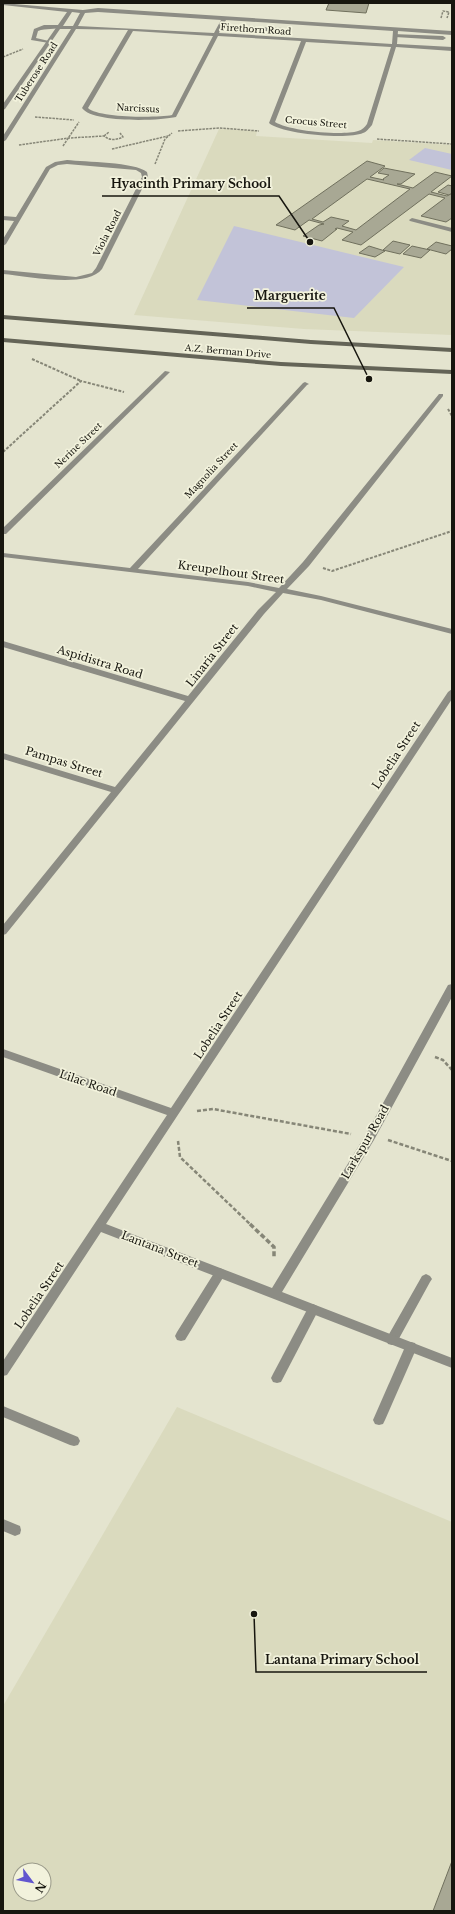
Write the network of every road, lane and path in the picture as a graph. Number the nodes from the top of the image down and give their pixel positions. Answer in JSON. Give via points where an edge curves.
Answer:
{"nodes":[{"id":1,"x":3,"y":3,"type":"edge"},
{"id":2,"x":70,"y":11,"type":"junction"},
{"id":3,"x":83,"y":12,"type":"junction"},
{"id":4,"x":224,"y":19,"type":"junction"},
{"id":5,"x":221,"y":26,"type":"junction"},
{"id":6,"x":59,"y":27,"type":"junction"},
{"id":7,"x":73,"y":28,"type":"junction"},
{"id":8,"x":131,"y":29,"type":"junction"},
{"id":9,"x":396,"y":29,"type":"junction"},
{"id":10,"x":282,"y":30,"type":"dead end"},
{"id":11,"x":452,"y":33,"type":"edge"},
{"id":12,"x":216,"y":34,"type":"junction"},
{"id":13,"x":395,"y":35,"type":"junction"},
{"id":14,"x":443,"y":38,"type":"dead end"},
{"id":15,"x":304,"y":40,"type":"junction"},
{"id":16,"x":47,"y":42,"type":"junction"},
{"id":17,"x":394,"y":46,"type":"junction"},
{"id":18,"x":452,"y":49,"type":"edge"},
{"id":19,"x":3,"y":108,"type":"edge"},
{"id":20,"x":34,"y":117,"type":"dead end"},
{"id":21,"x":177,"y":131,"type":"dead end"},
{"id":22,"x":261,"y":131,"type":"dead end"},
{"id":23,"x":114,"y":132,"type":"dead end"},
{"id":24,"x":119,"y":132,"type":"dead end"},
{"id":25,"x":172,"y":133,"type":"dead end"},
{"id":26,"x":104,"y":136,"type":"junction"},
{"id":27,"x":168,"y":136,"type":"junction"},
{"id":28,"x":69,"y":138,"type":"junction"},
{"id":29,"x":375,"y":139,"type":"dead end"},
{"id":30,"x":3,"y":140,"type":"edge"},
{"id":31,"x":452,"y":144,"type":"edge"},
{"id":32,"x":12,"y":146,"type":"dead end"},
{"id":33,"x":62,"y":148,"type":"dead end"},
{"id":34,"x":112,"y":149,"type":"dead end"},
{"id":35,"x":155,"y":165,"type":"dead end"},
{"id":36,"x":3,"y":218,"type":"edge"},
{"id":37,"x":18,"y":219,"type":"junction"},
{"id":38,"x":412,"y":220,"type":"dead end"},
{"id":39,"x":452,"y":230,"type":"edge"},
{"id":40,"x":3,"y":244,"type":"edge"},
{"id":41,"x":3,"y":272,"type":"edge"},
{"id":42,"x":3,"y":317,"type":"edge"},
{"id":43,"x":3,"y":340,"type":"edge"},
{"id":44,"x":452,"y":350,"type":"edge"},
{"id":45,"x":28,"y":357,"type":"dead end"},
{"id":46,"x":167,"y":372,"type":"dead end"},
{"id":47,"x":452,"y":372,"type":"edge"},
{"id":48,"x":81,"y":382,"type":"junction"},
{"id":49,"x":305,"y":384,"type":"dead end"},
{"id":50,"x":441,"y":394,"type":"dead end"},
{"id":51,"x":141,"y":397,"type":"junction"},
{"id":52,"x":3,"y":452,"type":"edge"},
{"id":53,"x":452,"y":531,"type":"edge"},
{"id":54,"x":3,"y":532,"type":"edge"},
{"id":55,"x":3,"y":555,"type":"edge"},
{"id":56,"x":306,"y":564,"type":"junction"},
{"id":57,"x":132,"y":570,"type":"junction"},
{"id":58,"x":280,"y":590,"type":"junction"},
{"id":59,"x":452,"y":632,"type":"edge"},
{"id":60,"x":3,"y":644,"type":"edge"},
{"id":61,"x":452,"y":692,"type":"edge"},
{"id":62,"x":191,"y":700,"type":"junction"},
{"id":63,"x":3,"y":756,"type":"edge"},
{"id":64,"x":117,"y":791,"type":"junction"},
{"id":65,"x":4,"y":928,"type":"edge"},
{"id":66,"x":452,"y":988,"type":"edge"},
{"id":67,"x":3,"y":1053,"type":"edge"},
{"id":68,"x":174,"y":1113,"type":"junction"},
{"id":69,"x":370,"y":1137,"type":"junction"},
{"id":70,"x":452,"y":1161,"type":"edge"},
{"id":71,"x":99,"y":1226,"type":"junction"},
{"id":72,"x":220,"y":1273,"type":"junction"},
{"id":73,"x":426,"y":1279,"type":"dead end"},
{"id":74,"x":275,"y":1294,"type":"junction"},
{"id":75,"x":313,"y":1309,"type":"junction"},
{"id":76,"x":181,"y":1336,"type":"dead end"},
{"id":77,"x":392,"y":1340,"type":"junction"},
{"id":78,"x":411,"y":1347,"type":"junction"},
{"id":79,"x":452,"y":1363,"type":"edge"},
{"id":80,"x":3,"y":1371,"type":"edge"},
{"id":81,"x":277,"y":1378,"type":"dead end"},
{"id":82,"x":3,"y":1411,"type":"edge"},
{"id":83,"x":379,"y":1420,"type":"dead end"},
{"id":84,"x":74,"y":1441,"type":"dead end"},
{"id":85,"x":3,"y":1525,"type":"edge"},
{"id":86,"x":15,"y":1530,"type":"dead end"}],
"edges":[{"from":1,"to":2,"type":"street","name":"Firethorn Road"},
{"from":2,"to":3,"type":"street","name":"Firethorn Road"},
{"from":2,"to":6,"type":"street","name":"Tuberose Road"},
{"from":3,"to":4,"type":"street","name":"Firethorn Road","via":[[98,10]]},
{"from":3,"to":7,"type":"street","name":"Tuberose Road"},
{"from":4,"to":5,"type":"street","name":"Narcissus"},
{"from":4,"to":9,"type":"street","name":"Firethorn Road"},
{"from":5,"to":10,"type":"street"},
{"from":5,"to":12,"type":"street","name":"Narcissus"},
{"from":6,"to":7,"type":"street","name":"Firethorn Road"},
{"from":6,"to":16,"type":"street","name":"Tuberose Road"},
{"from":6,"to":16,"type":"street","name":"Firethorn Road","via":[[36,30],[33,39]]},
{"from":7,"to":8,"type":"street","name":"Firethorn Road"},
{"from":7,"to":30,"type":"street","name":"Tuberose Road"},
{"from":8,"to":12,"type":"street","name":"Firethorn Road"},
{"from":8,"to":12,"type":"street","name":"Narcissus","via":[[85,108],[86,111],[103,115],[157,119],[174,116]]},
{"from":9,"to":11,"type":"street","name":"Firethorn Road"},
{"from":9,"to":13,"type":"street","name":"Crocus Street"},
{"from":12,"to":15,"type":"street","name":"Firethorn Road"},
{"from":13,"to":14,"type":"street"},
{"from":13,"to":17,"type":"street","name":"Crocus Street"},
{"from":15,"to":17,"type":"street","name":"Firethorn Road"},
{"from":15,"to":17,"type":"street","name":"Crocus Street","via":[[272,123],[280,128],[350,134],[365,130],[370,124]]},
{"from":16,"to":19,"type":"street","name":"Tuberose Road"},
{"from":17,"to":18,"type":"street","name":"Firethorn Road"},
{"from":20,"to":28,"type":"path","via":[[81,120]]},
{"from":21,"to":22,"type":"path","via":[[219,128]]},
{"from":23,"to":26,"type":"path"},
{"from":24,"to":26,"type":"path","via":[[123,135],[120,138]]},
{"from":25,"to":27,"type":"path"},
{"from":26,"to":28,"type":"path"},
{"from":27,"to":34,"type":"path"},
{"from":27,"to":35,"type":"path"},
{"from":28,"to":32,"type":"path"},
{"from":28,"to":33,"type":"path"},
{"from":29,"to":31,"type":"path"},
{"from":36,"to":37,"type":"street"},
{"from":37,"to":40,"type":"street","name":"Viola Road"},
{"from":37,"to":41,"type":"street","name":"Viola Road","via":[[44,173],[57,163],[129,167],[144,172],[145,177],[99,269],[94,274],[76,279]]},
{"from":38,"to":39,"type":"street"},
{"from":42,"to":44,"type":"main road","name":"A.Z. Berman Drive","via":[[295,341]]},
{"from":43,"to":47,"type":"main road","name":"A.Z. Berman Drive","via":[[281,364]]},
{"from":45,"to":48,"type":"path"},
{"from":46,"to":51,"type":"street","name":"Nerine Street"},
{"from":48,"to":51,"type":"path"},
{"from":48,"to":52,"type":"path"},
{"from":49,"to":57,"type":"street","name":"Magnolia Street"},
{"from":50,"to":56,"type":"street","name":"Linaria Street"},
{"from":51,"to":54,"type":"street","name":"Nerine Street"},
{"from":53,"to":56,"type":"path","via":[[332,570]]},
{"from":55,"to":57,"type":"street","name":"Kreupelhout Street"},
{"from":56,"to":58,"type":"street","name":"Linaria Street","via":[[295,578]]},
{"from":57,"to":58,"type":"street","name":"Kreupelhout Street"},
{"from":58,"to":59,"type":"street","name":"Kreupelhout Street"},
{"from":58,"to":62,"type":"street","name":"Linaria Street"},
{"from":60,"to":62,"type":"street","name":"Aspidistra Road"},
{"from":61,"to":68,"type":"street","name":"Lobelia Street"},
{"from":62,"to":64,"type":"street","name":"Linaria Street"},
{"from":63,"to":64,"type":"street","name":"Pampas Street"},
{"from":64,"to":65,"type":"street","name":"Linaria Street"},
{"from":66,"to":69,"type":"street","name":"Larkspur Road"},
{"from":67,"to":68,"type":"street","name":"Lilac Road"},
{"from":68,"to":69,"type":"path","via":[[213,1109]]},
{"from":68,"to":71,"type":"street","name":"Lobelia Street"},
{"from":68,"to":74,"type":"path","via":[[180,1157],[274,1247]]},
{"from":69,"to":70,"type":"path","via":[[388,1139]]},
{"from":69,"to":74,"type":"street","name":"Larkspur Road"},
{"from":71,"to":72,"type":"street","name":"Lantana Street"},
{"from":71,"to":80,"type":"street","name":"Lobelia Street"},
{"from":72,"to":74,"type":"street","name":"Lantana Street"},
{"from":72,"to":76,"type":"street"},
{"from":73,"to":77,"type":"street"},
{"from":74,"to":75,"type":"street","name":"Lantana Street"},
{"from":75,"to":77,"type":"street","name":"Lantana Street"},
{"from":75,"to":81,"type":"street"},
{"from":77,"to":78,"type":"street","name":"Lantana Street"},
{"from":78,"to":79,"type":"street","name":"Lantana Street"},
{"from":78,"to":83,"type":"street"},
{"from":82,"to":84,"type":"street"},
{"from":85,"to":86,"type":"street"}]}
